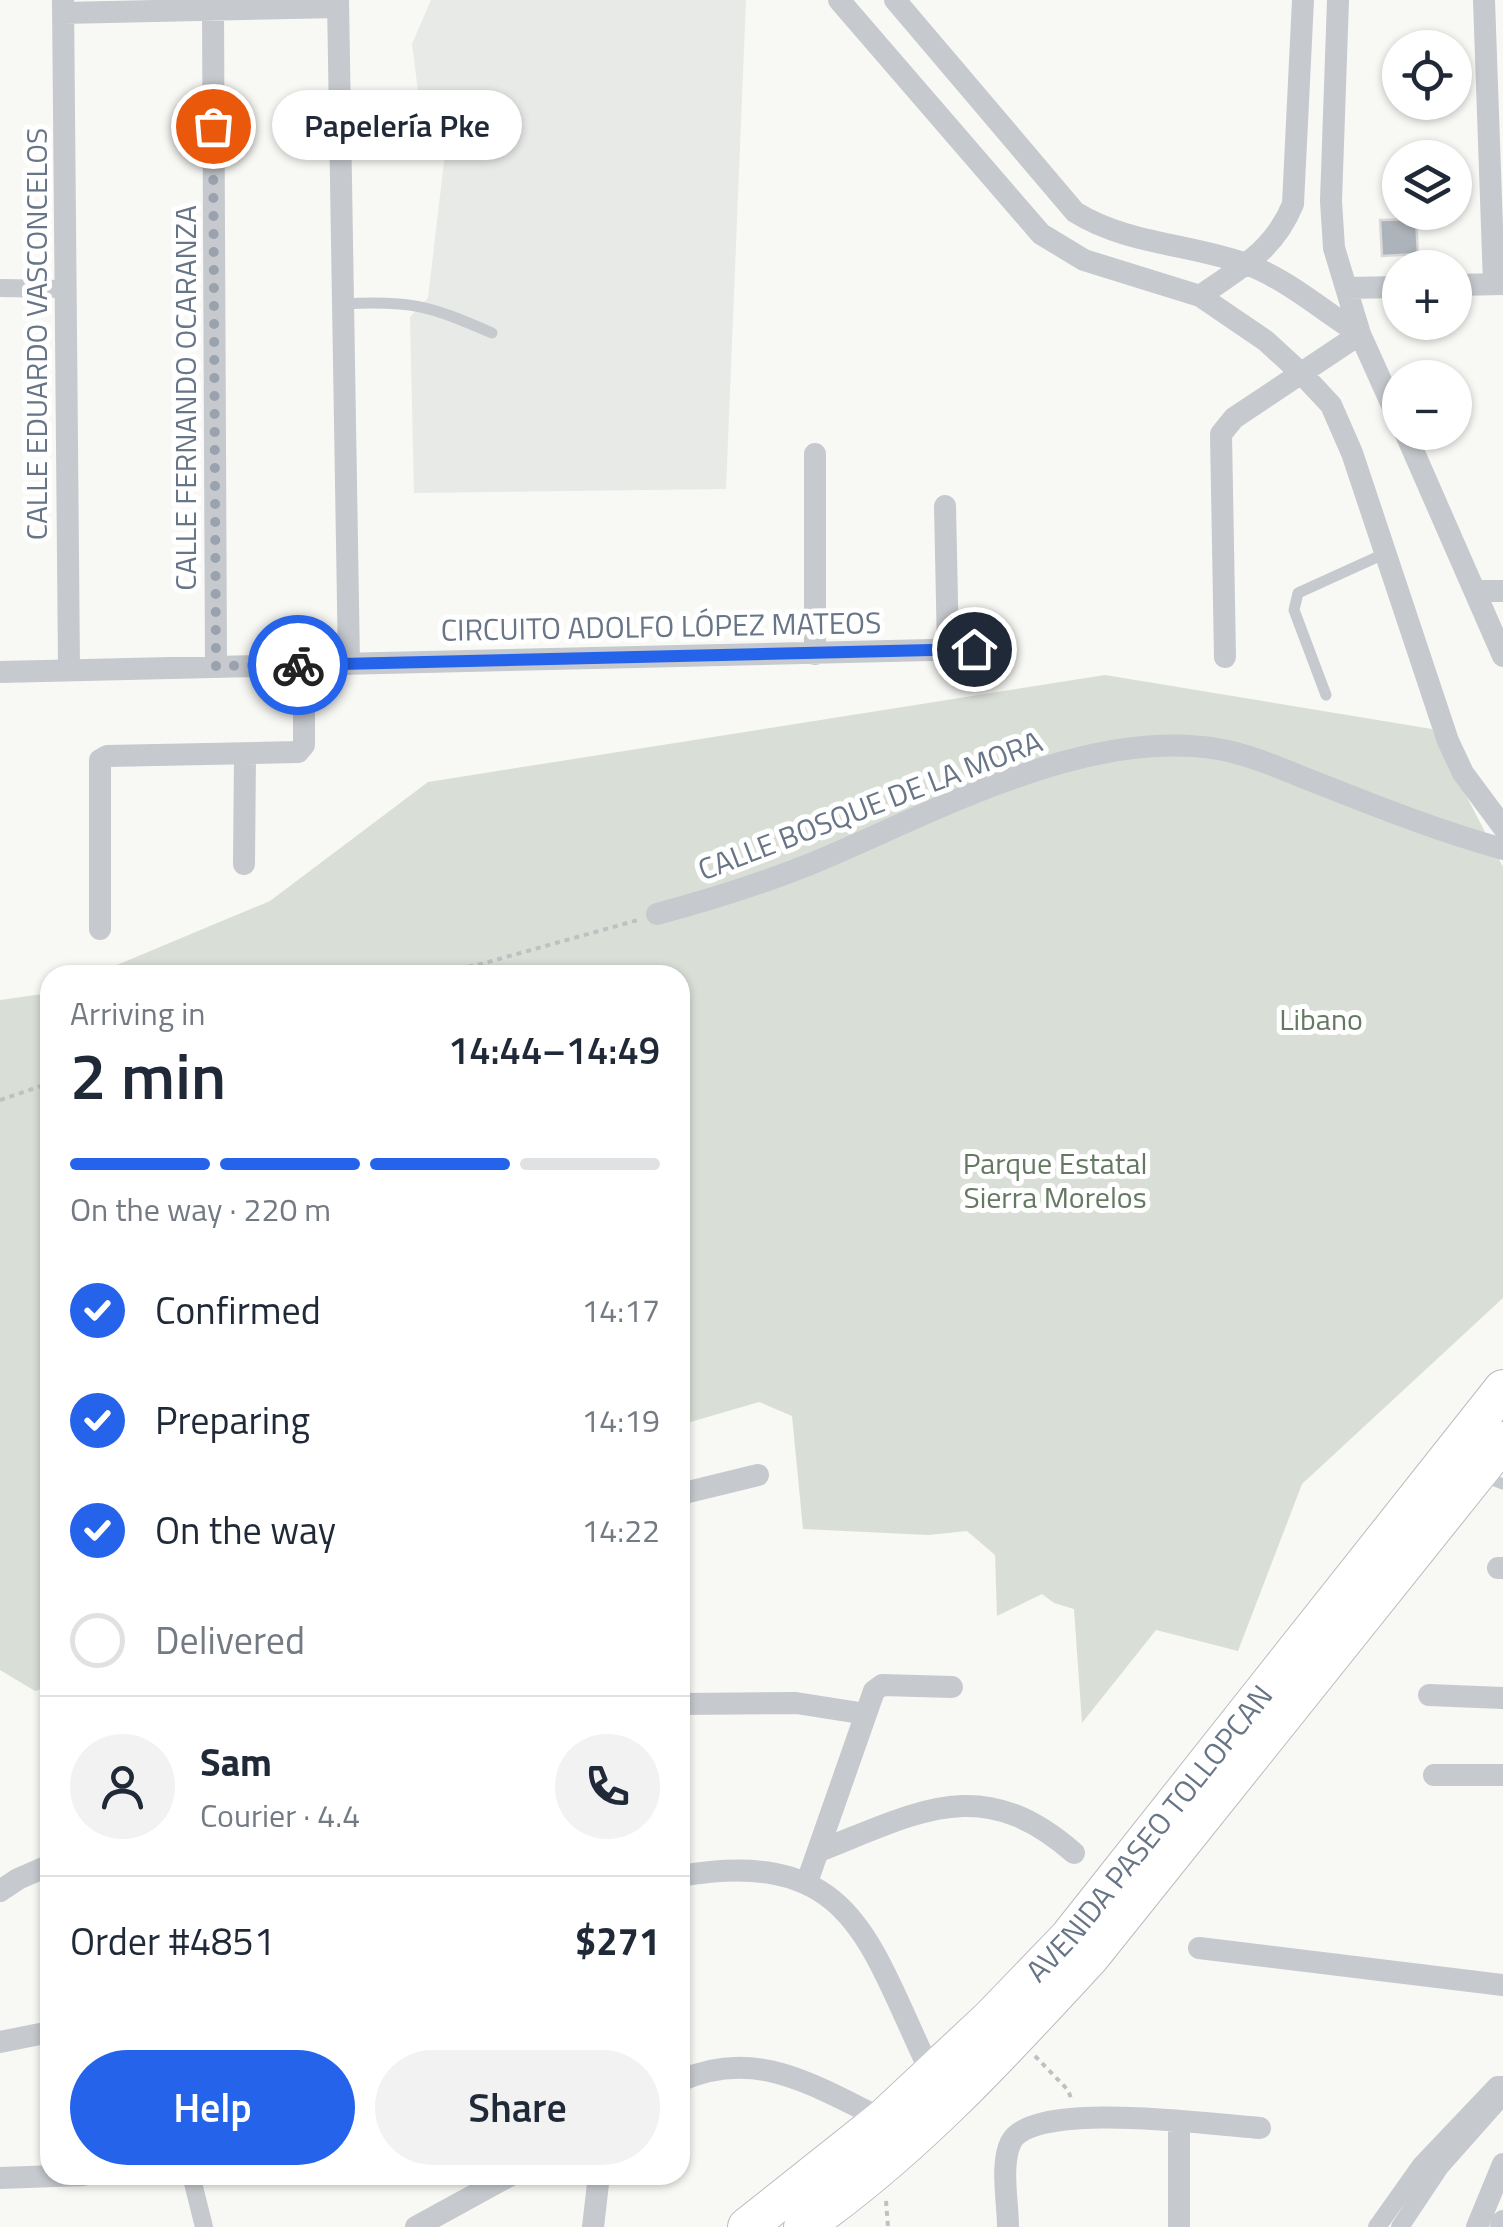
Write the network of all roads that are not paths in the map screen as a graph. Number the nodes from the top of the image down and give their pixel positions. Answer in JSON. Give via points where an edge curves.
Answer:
{"nodes":[{"id":1,"x":839,"y":0,"type":"edge"},
{"id":2,"x":895,"y":0,"type":"edge"},
{"id":3,"x":1303,"y":0,"type":"edge"},
{"id":4,"x":1338,"y":0,"type":"edge"},
{"id":5,"x":1484,"y":0,"type":"edge"},
{"id":6,"x":338,"y":4,"type":"edge"},
{"id":7,"x":63,"y":6,"type":"edge"},
{"id":8,"x":213,"y":10,"type":"junction"},
{"id":9,"x":1301,"y":56,"type":"junction"},
{"id":10,"x":1336,"y":56,"type":"junction"},
{"id":11,"x":1246,"y":264,"type":"junction"},
{"id":12,"x":1499,"y":284,"type":"edge"},
{"id":13,"x":1472,"y":285,"type":"edge"},
{"id":14,"x":1382,"y":287,"type":"edge"},
{"id":15,"x":0,"y":288,"type":"edge"},
{"id":16,"x":1347,"y":288,"type":"junction"},
{"id":17,"x":66,"y":290,"type":"junction"},
{"id":18,"x":1200,"y":296,"type":"junction"},
{"id":19,"x":343,"y":304,"type":"junction"},
{"id":20,"x":492,"y":333,"type":"dead end"},
{"id":21,"x":1360,"y":334,"type":"junction"},
{"id":22,"x":1304,"y":374,"type":"junction"},
{"id":23,"x":1382,"y":382,"type":"edge"},
{"id":24,"x":1412,"y":450,"type":"edge"},
{"id":25,"x":815,"y":454,"type":"dead end"},
{"id":26,"x":945,"y":506,"type":"dead end"},
{"id":27,"x":1386,"y":554,"type":"junction"},
{"id":28,"x":1477,"y":591,"type":"junction"},
{"id":29,"x":1503,"y":591,"type":"edge"},
{"id":30,"x":948,"y":649,"type":"junction"},
{"id":31,"x":974,"y":649,"type":"dead end"},
{"id":32,"x":816,"y":654,"type":"junction"},
{"id":33,"x":1503,"y":656,"type":"edge"},
{"id":34,"x":1225,"y":657,"type":"dead end"},
{"id":35,"x":349,"y":664,"type":"junction"},
{"id":36,"x":304,"y":665,"type":"junction"},
{"id":37,"x":216,"y":666,"type":"junction"},
{"id":38,"x":69,"y":668,"type":"junction"},
{"id":39,"x":0,"y":672,"type":"edge"},
{"id":40,"x":1326,"y":696,"type":"dead end"},
{"id":41,"x":245,"y":754,"type":"junction"},
{"id":42,"x":1503,"y":827,"type":"edge"},
{"id":43,"x":1503,"y":849,"type":"edge"},
{"id":44,"x":244,"y":864,"type":"dead end"},
{"id":45,"x":657,"y":914,"type":"road end"},
{"id":46,"x":100,"y":929,"type":"dead end"},
{"id":47,"x":1503,"y":1389,"type":"edge"},
{"id":48,"x":1503,"y":1441,"type":"edge"},
{"id":49,"x":758,"y":1474,"type":"dead end"},
{"id":50,"x":1490,"y":1479,"type":"edge"},
{"id":51,"x":690,"y":1491,"type":"edge"},
{"id":52,"x":952,"y":1687,"type":"dead end"},
{"id":53,"x":1429,"y":1696,"type":"dead end"},
{"id":54,"x":1503,"y":1698,"type":"edge"},
{"id":55,"x":690,"y":1704,"type":"edge"},
{"id":56,"x":866,"y":1714,"type":"junction"},
{"id":57,"x":1434,"y":1775,"type":"dead end"},
{"id":58,"x":1503,"y":1776,"type":"edge"},
{"id":59,"x":819,"y":1851,"type":"junction"},
{"id":60,"x":1074,"y":1853,"type":"dead end"},
{"id":61,"x":40,"y":1869,"type":"edge"},
{"id":62,"x":690,"y":1875,"type":"edge"},
{"id":63,"x":807,"y":1882,"type":"junction"},
{"id":64,"x":0,"y":1891,"type":"edge"},
{"id":65,"x":1199,"y":1948,"type":"dead end"},
{"id":66,"x":1503,"y":1986,"type":"edge"},
{"id":67,"x":40,"y":2034,"type":"edge"},
{"id":68,"x":0,"y":2042,"type":"edge"},
{"id":69,"x":932,"y":2075,"type":"junction"},
{"id":70,"x":690,"y":2077,"type":"edge"},
{"id":71,"x":1503,"y":2086,"type":"edge"},
{"id":72,"x":1503,"y":2096,"type":"edge"},
{"id":73,"x":883,"y":2120,"type":"junction"},
{"id":74,"x":1179,"y":2122,"type":"junction"},
{"id":75,"x":1260,"y":2128,"type":"dead end"},
{"id":76,"x":1503,"y":2164,"type":"edge"},
{"id":77,"x":40,"y":2177,"type":"edge"},
{"id":78,"x":0,"y":2178,"type":"edge"},
{"id":79,"x":194,"y":2185,"type":"edge"},
{"id":80,"x":493,"y":2185,"type":"edge"},
{"id":81,"x":598,"y":2185,"type":"edge"},
{"id":82,"x":204,"y":2227,"type":"edge"},
{"id":83,"x":416,"y":2227,"type":"edge"},
{"id":84,"x":592,"y":2227,"type":"edge"},
{"id":85,"x":746,"y":2227,"type":"edge"},
{"id":86,"x":802,"y":2227,"type":"edge"},
{"id":87,"x":1008,"y":2227,"type":"edge"},
{"id":88,"x":1179,"y":2227,"type":"edge"},
{"id":89,"x":1377,"y":2227,"type":"edge"},
{"id":90,"x":1400,"y":2227,"type":"edge"},
{"id":91,"x":1477,"y":2227,"type":"edge"}],
"edges":[{"from":1,"to":18,"type":"street","via":[[1041,234],[1084,260]]},
{"from":2,"to":11,"type":"street","via":[[1075,212],[1118,232]]},
{"from":3,"to":9,"type":"street"},
{"from":4,"to":10,"type":"street"},
{"from":5,"to":12,"type":"street"},
{"from":6,"to":8,"type":"street"},
{"from":6,"to":19,"type":"street"},
{"from":7,"to":8,"type":"street"},
{"from":7,"to":17,"type":"street","name":"CALLE EDUARDO VASCONCELOS"},
{"from":8,"to":37,"type":"street","name":"CALLE FERNANDO OCARANZA"},
{"from":9,"to":10,"type":"street"},
{"from":9,"to":11,"type":"street","via":[[1293,204],[1270,246]]},
{"from":10,"to":16,"type":"street","via":[[1331,227]]},
{"from":11,"to":18,"type":"street"},
{"from":11,"to":21,"type":"street"},
{"from":12,"to":13,"type":"street"},
{"from":14,"to":16,"type":"street"},
{"from":15,"to":17,"type":"street"},
{"from":16,"to":21,"type":"street"},
{"from":17,"to":38,"type":"street","name":"CALLE EDUARDO VASCONCELOS"},
{"from":18,"to":22,"type":"street"},
{"from":19,"to":20,"type":"lane","via":[[420,304]]},
{"from":19,"to":35,"type":"street"},
{"from":21,"to":22,"type":"street"},
{"from":21,"to":23,"type":"street"},
{"from":22,"to":27,"type":"street","via":[[1344,433]]},
{"from":22,"to":34,"type":"street","via":[[1234,418],[1221,434]]},
{"from":24,"to":28,"type":"street"},
{"from":25,"to":32,"type":"street"},
{"from":26,"to":30,"type":"street"},
{"from":27,"to":40,"type":"lane","via":[[1294,598]]},
{"from":27,"to":42,"type":"street","via":[[1448,741]]},
{"from":28,"to":29,"type":"street"},
{"from":28,"to":33,"type":"street"},
{"from":30,"to":31,"type":"street","name":"CIRCUITO ADOLFO LÓPEZ MATEOS"},
{"from":30,"to":32,"type":"street","name":"CIRCUITO ADOLFO LÓPEZ MATEOS"},
{"from":32,"to":35,"type":"street","name":"CIRCUITO ADOLFO LÓPEZ MATEOS"},
{"from":35,"to":36,"type":"street","name":"CIRCUITO ADOLFO LÓPEZ MATEOS"},
{"from":36,"to":37,"type":"street","name":"CIRCUITO ADOLFO LÓPEZ MATEOS"},
{"from":36,"to":41,"type":"street","via":[[304,745],[292,753]]},
{"from":37,"to":38,"type":"street","name":"CIRCUITO ADOLFO LÓPEZ MATEOS"},
{"from":38,"to":39,"type":"street","name":"CIRCUITO ADOLFO LÓPEZ MATEOS"},
{"from":41,"to":44,"type":"street"},
{"from":41,"to":46,"type":"street","via":[[100,760]]},
{"from":43,"to":45,"type":"street","name":"CALLE BOSQUE DE LA MORA","via":[[1253,758],[1193,746],[1156,748],[1047,767],[736,893]]},
{"from":47,"to":69,"type":"highway","name":"AVENIDA PASEO TOLLOPCAN","via":[[1069,1937]]},
{"from":48,"to":50,"type":"highway","name":"AVENIDA PASEO TOLLOPCAN"},
{"from":49,"to":51,"type":"street"},
{"from":50,"to":86,"type":"highway","name":"AVENIDA PASEO TOLLOPCAN","via":[[1017,2036],[885,2166]]},
{"from":52,"to":56,"type":"street","via":[[882,1685]]},
{"from":53,"to":54,"type":"street"},
{"from":55,"to":56,"type":"street","via":[[796,1703]]},
{"from":56,"to":59,"type":"street"},
{"from":57,"to":58,"type":"street"},
{"from":59,"to":60,"type":"street","via":[[914,1814],[976,1805],[1027,1818]]},
{"from":59,"to":63,"type":"street"},
{"from":61,"to":64,"type":"street"},
{"from":62,"to":63,"type":"street","via":[[776,1871]]},
{"from":63,"to":69,"type":"street","via":[[848,1914],[867,1942]]},
{"from":65,"to":66,"type":"street"},
{"from":67,"to":68,"type":"street"},
{"from":69,"to":73,"type":"highway","name":"AVENIDA PASEO TOLLOPCAN"},
{"from":70,"to":73,"type":"street","via":[[756,2067]]},
{"from":71,"to":89,"type":"street","via":[[1421,2165]]},
{"from":72,"to":90,"type":"street","via":[[1440,2167]]},
{"from":73,"to":85,"type":"highway","name":"AVENIDA PASEO TOLLOPCAN"},
{"from":74,"to":75,"type":"street"},
{"from":74,"to":87,"type":"street","via":[[1077,2117],[1029,2124],[1016,2134],[1007,2156]]},
{"from":74,"to":88,"type":"street"},
{"from":76,"to":91,"type":"street"},
{"from":77,"to":78,"type":"street"},
{"from":79,"to":82,"type":"street"},
{"from":80,"to":83,"type":"street"},
{"from":81,"to":84,"type":"street"}]}
